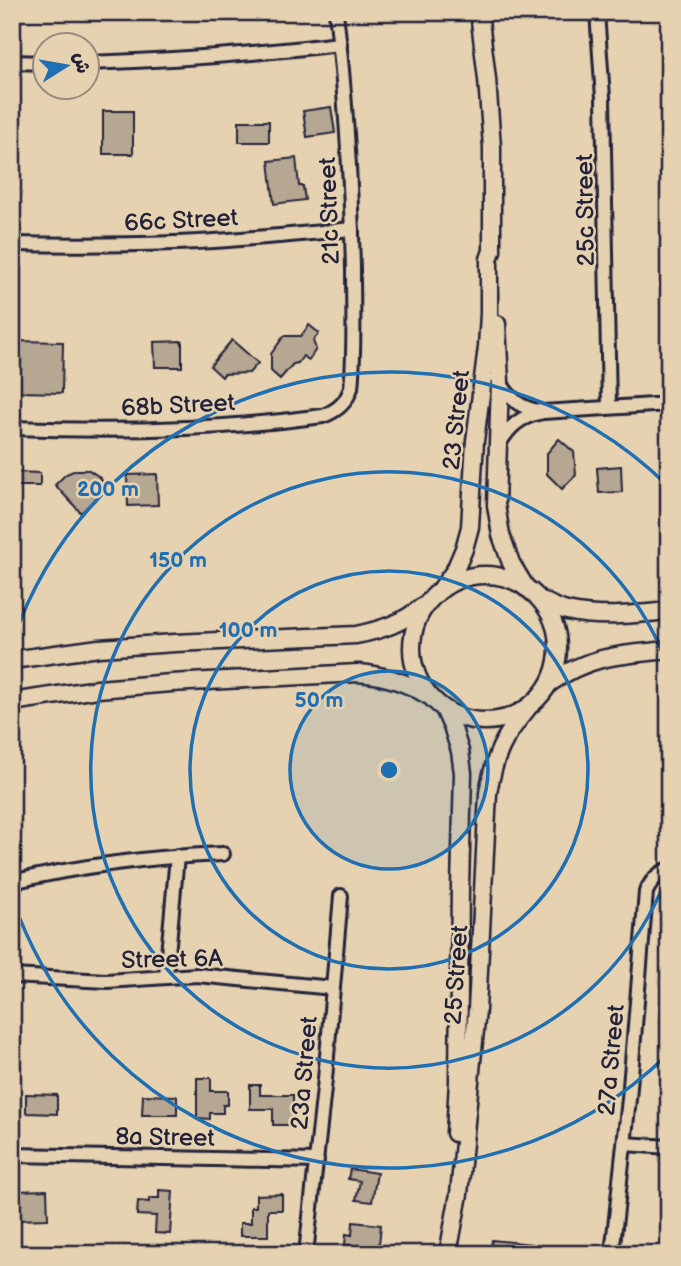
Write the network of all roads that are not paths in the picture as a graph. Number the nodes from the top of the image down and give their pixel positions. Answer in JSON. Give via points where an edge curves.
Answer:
{"nodes":[{"id":1,"x":336,"y":12,"type":"edge"},
{"id":2,"x":479,"y":12,"type":"edge"},
{"id":3,"x":597,"y":12,"type":"edge"},
{"id":4,"x":340,"y":44,"type":"junction"},
{"id":5,"x":12,"y":62,"type":"edge"},
{"id":6,"x":32,"y":62,"type":"edge"},
{"id":7,"x":102,"y":62,"type":"edge"},
{"id":8,"x":352,"y":229,"type":"junction"},
{"id":9,"x":12,"y":244,"type":"edge"},
{"id":10,"x":492,"y":251,"type":"junction"},
{"id":11,"x":500,"y":382,"type":"junction"},
{"id":12,"x":669,"y":404,"type":"edge"},
{"id":13,"x":342,"y":406,"type":"joint"},
{"id":14,"x":609,"y":407,"type":"junction"},
{"id":15,"x":543,"y":412,"type":"junction"},
{"id":16,"x":12,"y":428,"type":"edge"},
{"id":17,"x":498,"y":446,"type":"junction"},
{"id":18,"x":442,"y":588,"type":"junction"},
{"id":19,"x":526,"y":588,"type":"junction"},
{"id":20,"x":430,"y":600,"type":"junction"},
{"id":21,"x":539,"y":600,"type":"junction"},
{"id":22,"x":669,"y":611,"type":"edge"},
{"id":23,"x":669,"y":650,"type":"edge"},
{"id":24,"x":12,"y":660,"type":"edge"},
{"id":25,"x":550,"y":683,"type":"junction"},
{"id":26,"x":430,"y":698,"type":"junction"},
{"id":27,"x":12,"y":702,"type":"edge"},
{"id":28,"x":444,"y":709,"type":"junction"},
{"id":29,"x":527,"y":709,"type":"junction"},
{"id":30,"x":223,"y":854,"type":"dead end"},
{"id":31,"x":177,"y":856,"type":"junction"},
{"id":32,"x":663,"y":872,"type":"edge"},
{"id":33,"x":12,"y":883,"type":"edge"},
{"id":34,"x":341,"y":896,"type":"dead end"},
{"id":35,"x":12,"y":976,"type":"edge"},
{"id":36,"x":166,"y":976,"type":"junction"},
{"id":37,"x":333,"y":988,"type":"junction"},
{"id":38,"x":625,"y":1144,"type":"junction"},
{"id":39,"x":669,"y":1147,"type":"edge"},
{"id":40,"x":12,"y":1155,"type":"edge"},
{"id":41,"x":317,"y":1161,"type":"junction"},
{"id":42,"x":306,"y":1254,"type":"edge"},
{"id":43,"x":612,"y":1254,"type":"edge"}],
"edges":[{"from":1,"to":4,"type":"street","name":"21c Street"},
{"from":2,"to":10,"type":"street","name":"23 Street","via":[[492,147]]},
{"from":3,"to":14,"type":"street","name":"25c Street"},
{"from":4,"to":7,"type":"street"},
{"from":4,"to":8,"type":"street","name":"21c Street"},
{"from":5,"to":6,"type":"street"},
{"from":8,"to":9,"type":"street","name":"66c Street","via":[[176,243]]},
{"from":8,"to":13,"type":"street","name":"21c Street","via":[[352,377]]},
{"from":10,"to":11,"type":"street","name":"23 Street"},
{"from":10,"to":18,"type":"street","name":"23 Street","via":[[470,527],[455,570]]},
{"from":11,"to":15,"type":"street","via":[[517,403]]},
{"from":11,"to":17,"type":"street","name":"23 Street"},
{"from":12,"to":14,"type":"street"},
{"from":13,"to":16,"type":"street","name":"68b Street","via":[[323,416],[216,426]]},
{"from":14,"to":15,"type":"street"},
{"from":15,"to":17,"type":"street","via":[[515,422]]},
{"from":17,"to":19,"type":"street","name":"23 Street","via":[[496,505],[501,534]]},
{"from":18,"to":19,"type":"street","via":[[475,576],[493,576]]},
{"from":18,"to":20,"type":"street"},
{"from":19,"to":21,"type":"street"},
{"from":20,"to":24,"type":"street","via":[[396,624],[356,635],[99,648]]},
{"from":20,"to":26,"type":"street","via":[[414,631],[412,649],[420,683]]},
{"from":21,"to":22,"type":"street","via":[[585,614]]},
{"from":21,"to":25,"type":"street","via":[[556,631],[558,649]]},
{"from":23,"to":25,"type":"street","via":[[587,662]]},
{"from":25,"to":29,"type":"street"},
{"from":26,"to":27,"type":"street","via":[[397,679],[358,673],[171,682]]},
{"from":26,"to":28,"type":"street"},
{"from":28,"to":29,"type":"street","via":[[476,721],[494,721]]},
{"from":28,"to":29,"type":"street","name":"25 Street","via":[[463,773],[458,1082],[448,1254],[476,1023],[488,793],[500,748]]},
{"from":30,"to":31,"type":"street"},
{"from":31,"to":33,"type":"street","via":[[95,865]]},
{"from":31,"to":36,"type":"street"},
{"from":32,"to":38,"type":"street","name":"27a Street","via":[[646,892]]},
{"from":34,"to":37,"type":"street","name":"23a Street"},
{"from":35,"to":36,"type":"street","name":"Street 6A","via":[[107,981]]},
{"from":36,"to":37,"type":"street","name":"Street 6A"},
{"from":37,"to":41,"type":"street","name":"23a Street"},
{"from":38,"to":39,"type":"street"},
{"from":38,"to":43,"type":"street","name":"27a Street"},
{"from":40,"to":41,"type":"street","name":"8a Street"},
{"from":41,"to":42,"type":"street","name":"23a Street"}]}
